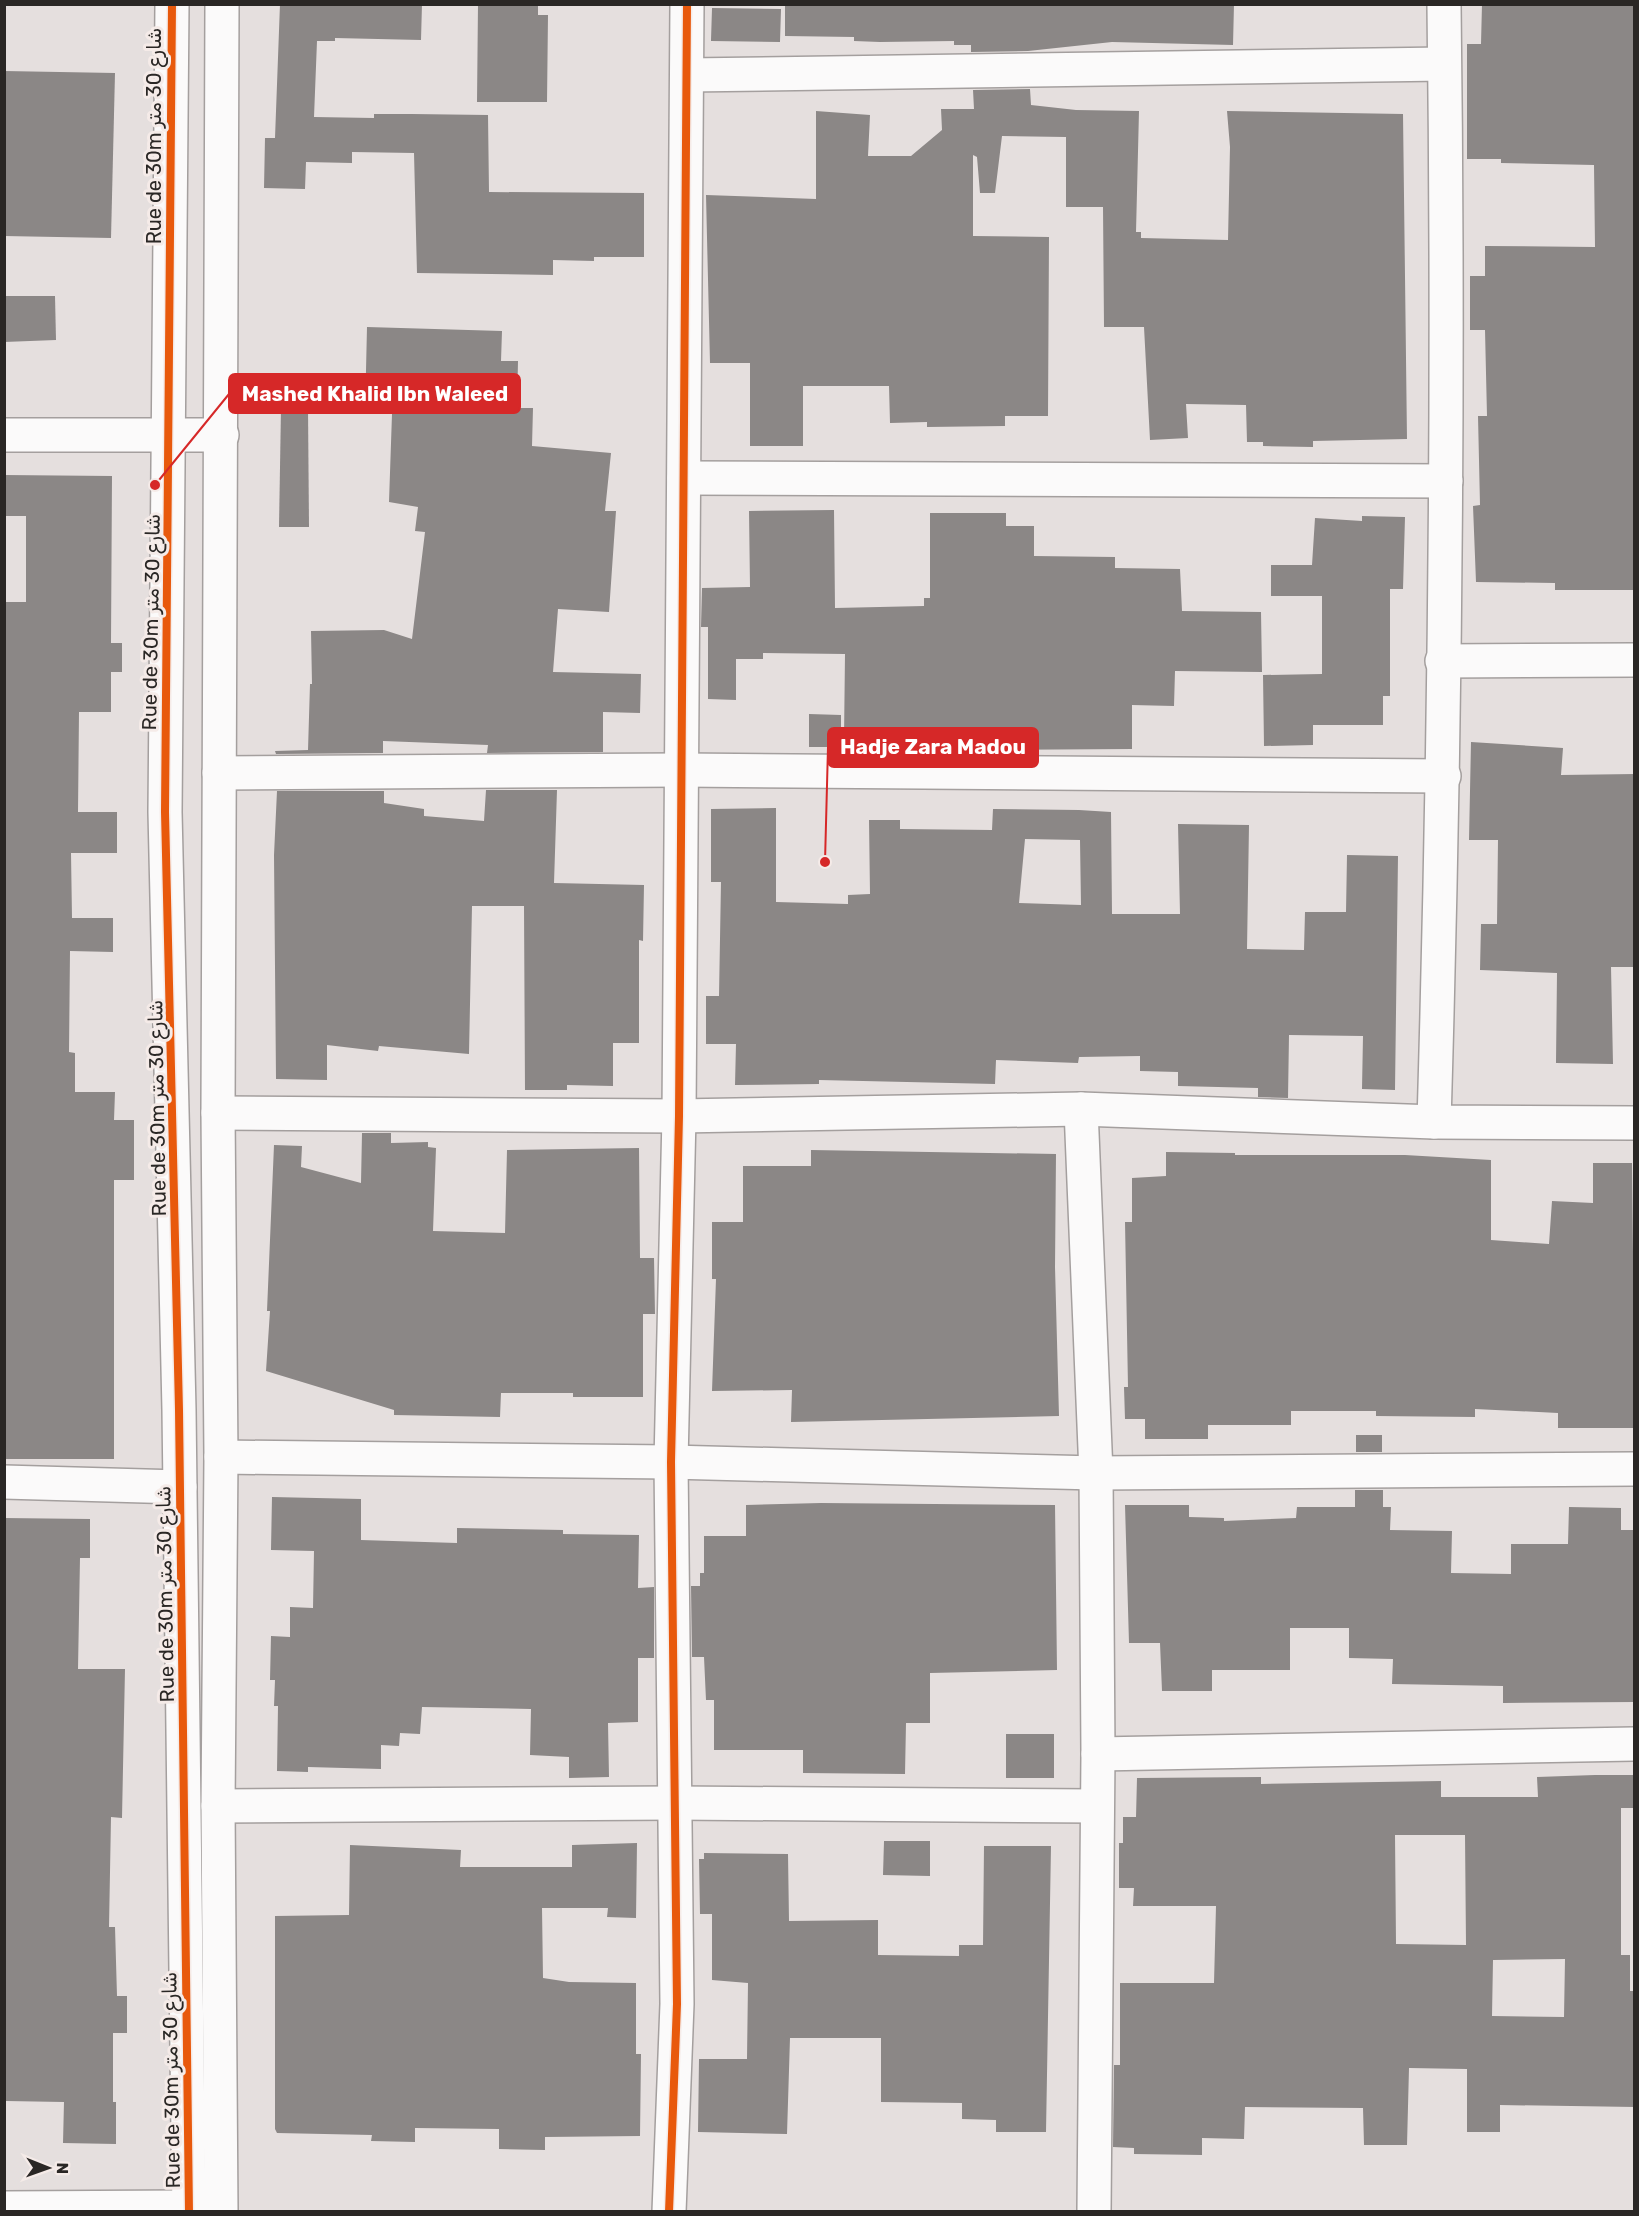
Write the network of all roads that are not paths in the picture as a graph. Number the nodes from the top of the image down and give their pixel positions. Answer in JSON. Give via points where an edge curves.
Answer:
{"nodes":[{"id":1,"x":172,"y":4,"type":"edge"},
{"id":2,"x":222,"y":4,"type":"edge"},
{"id":3,"x":687,"y":4,"type":"edge"},
{"id":4,"x":1444,"y":4,"type":"edge"},
{"id":5,"x":1444,"y":64,"type":"junction"},
{"id":6,"x":687,"y":75,"type":"junction"},
{"id":7,"x":4,"y":435,"type":"edge"},
{"id":8,"x":168,"y":435,"type":"junction"},
{"id":9,"x":222,"y":435,"type":"junction"},
{"id":10,"x":684,"y":478,"type":"junction"},
{"id":11,"x":1446,"y":481,"type":"junction"},
{"id":12,"x":1635,"y":660,"type":"edge"},
{"id":13,"x":1442,"y":661,"type":"junction"},
{"id":14,"x":681,"y":770,"type":"junction"},
{"id":15,"x":219,"y":773,"type":"junction"},
{"id":16,"x":1444,"y":776,"type":"junction"},
{"id":17,"x":1081,"y":1109,"type":"junction"},
{"id":18,"x":218,"y":1113,"type":"junction"},
{"id":19,"x":679,"y":1116,"type":"junction"},
{"id":20,"x":1434,"y":1122,"type":"junction"},
{"id":21,"x":1635,"y":1124,"type":"edge"},
{"id":22,"x":221,"y":1457,"type":"junction"},
{"id":23,"x":671,"y":1462,"type":"junction"},
{"id":24,"x":1635,"y":1469,"type":"edge"},
{"id":25,"x":1096,"y":1473,"type":"junction"},
{"id":26,"x":4,"y":1482,"type":"edge"},
{"id":27,"x":180,"y":1487,"type":"junction"},
{"id":28,"x":1635,"y":1744,"type":"edge"},
{"id":29,"x":1098,"y":1754,"type":"junction"},
{"id":30,"x":675,"y":1803,"type":"junction"},
{"id":31,"x":218,"y":1806,"type":"junction"},
{"id":32,"x":1096,"y":1806,"type":"junction"},
{"id":33,"x":4,"y":2208,"type":"edge"},
{"id":34,"x":197,"y":2210,"type":"edge"},
{"id":35,"x":221,"y":2211,"type":"edge"},
{"id":36,"x":669,"y":2211,"type":"edge"},
{"id":37,"x":1094,"y":2211,"type":"edge"}],
"edges":[{"from":1,"to":8,"type":"street","name":"Rue de 30m شارع 30 متر"},
{"from":2,"to":9,"type":"street"},
{"from":3,"to":6,"type":"street"},
{"from":4,"to":5,"type":"street"},
{"from":5,"to":6,"type":"street"},
{"from":5,"to":11,"type":"street"},
{"from":6,"to":10,"type":"street"},
{"from":7,"to":8,"type":"street"},
{"from":8,"to":9,"type":"street"},
{"from":8,"to":27,"type":"street","name":"Rue de 30m شارع 30 متر","via":[[165,812]]},
{"from":9,"to":15,"type":"street"},
{"from":10,"to":11,"type":"street"},
{"from":10,"to":14,"type":"street"},
{"from":11,"to":13,"type":"street"},
{"from":12,"to":13,"type":"street"},
{"from":13,"to":16,"type":"street"},
{"from":14,"to":15,"type":"street"},
{"from":14,"to":16,"type":"street"},
{"from":14,"to":19,"type":"street"},
{"from":15,"to":18,"type":"street"},
{"from":16,"to":20,"type":"street"},
{"from":17,"to":19,"type":"street"},
{"from":17,"to":20,"type":"street"},
{"from":17,"to":25,"type":"street"},
{"from":18,"to":19,"type":"street"},
{"from":18,"to":22,"type":"street"},
{"from":19,"to":23,"type":"street"},
{"from":20,"to":21,"type":"street"},
{"from":22,"to":23,"type":"street"},
{"from":22,"to":31,"type":"street"},
{"from":23,"to":25,"type":"street"},
{"from":23,"to":30,"type":"street"},
{"from":24,"to":25,"type":"street"},
{"from":25,"to":29,"type":"street"},
{"from":26,"to":27,"type":"street"},
{"from":27,"to":34,"type":"street","name":"Rue de 30m شارع 30 متر"},
{"from":28,"to":29,"type":"street"},
{"from":29,"to":32,"type":"street"},
{"from":30,"to":31,"type":"street"},
{"from":30,"to":32,"type":"street"},
{"from":30,"to":36,"type":"street","via":[[677,2004]]},
{"from":31,"to":35,"type":"street"},
{"from":32,"to":37,"type":"street"},
{"from":33,"to":34,"type":"street"}]}
